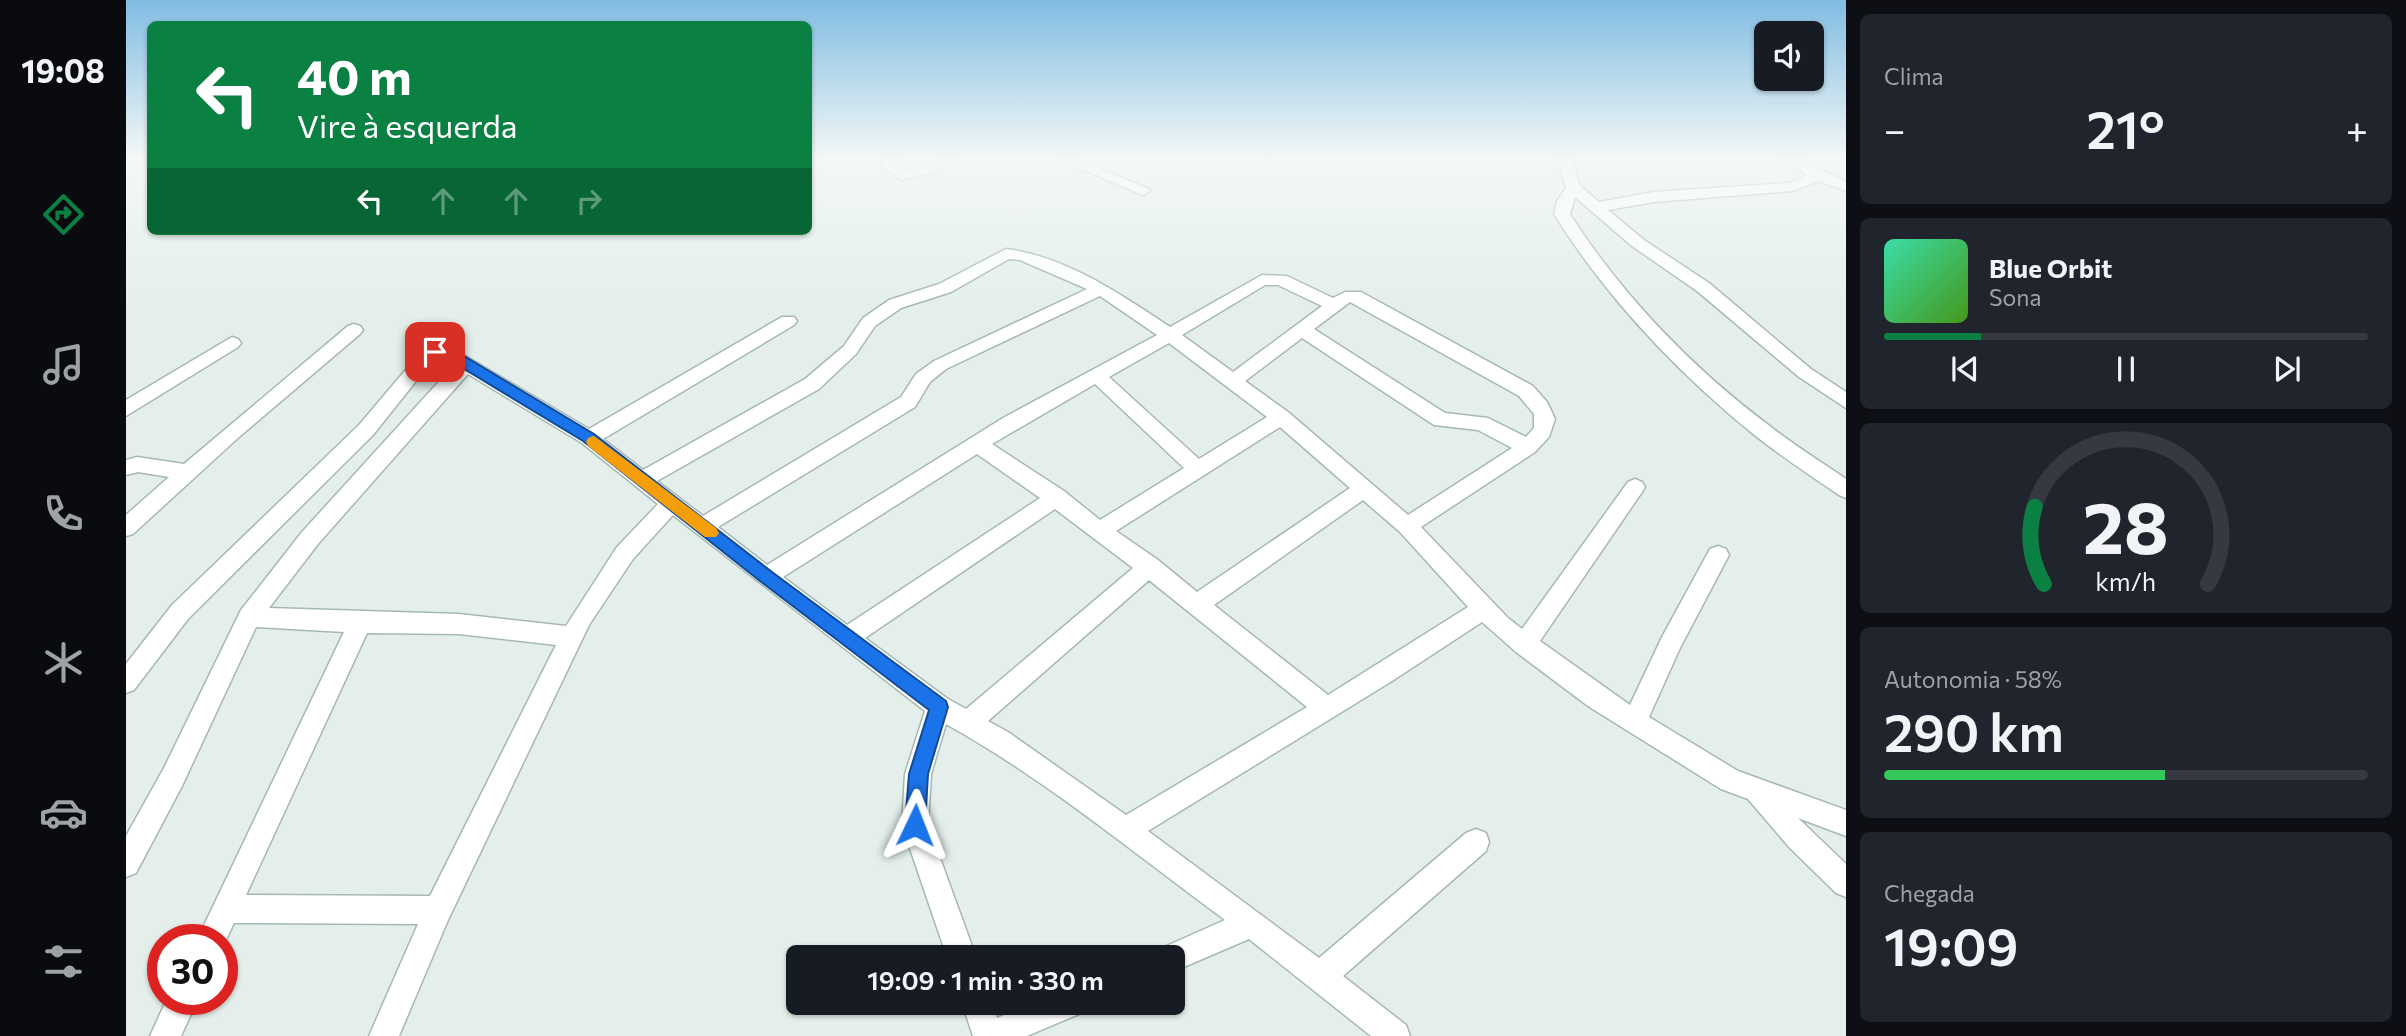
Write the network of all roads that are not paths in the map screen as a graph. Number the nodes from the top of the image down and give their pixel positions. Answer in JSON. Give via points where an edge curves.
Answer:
{"nodes":[{"id":1,"x":1563,"y":208,"type":"edge"},
{"id":2,"x":1599,"y":208,"type":"edge"},
{"id":3,"x":1101,"y":289,"type":"junction"},
{"id":4,"x":1334,"y":305,"type":"junction"},
{"id":5,"x":788,"y":321,"type":"dead end"},
{"id":6,"x":354,"y":330,"type":"dead end"},
{"id":7,"x":1303,"y":330,"type":"junction"},
{"id":8,"x":1170,"y":335,"type":"junction"},
{"id":9,"x":232,"y":343,"type":"dead end"},
{"id":10,"x":466,"y":364,"type":"junction"},
{"id":11,"x":1097,"y":376,"type":"junction"},
{"id":12,"x":1233,"y":381,"type":"junction"},
{"id":13,"x":1846,"y":401,"type":"edge"},
{"id":14,"x":126,"y":409,"type":"edge"},
{"id":15,"x":1281,"y":417,"type":"junction"},
{"id":16,"x":589,"y":438,"type":"junction"},
{"id":17,"x":977,"y":444,"type":"junction"},
{"id":18,"x":1528,"y":447,"type":"junction"},
{"id":19,"x":126,"y":468,"type":"edge"},
{"id":20,"x":1197,"y":468,"type":"junction"},
{"id":21,"x":187,"y":472,"type":"junction"},
{"id":22,"x":642,"y":480,"type":"junction"},
{"id":23,"x":1364,"y":488,"type":"junction"},
{"id":24,"x":1635,"y":488,"type":"dead end"},
{"id":25,"x":1846,"y":490,"type":"edge"},
{"id":26,"x":1057,"y":497,"type":"junction"},
{"id":27,"x":673,"y":502,"type":"junction"},
{"id":28,"x":702,"y":526,"type":"junction"},
{"id":29,"x":1407,"y":526,"type":"junction"},
{"id":30,"x":126,"y":528,"type":"edge"},
{"id":31,"x":1101,"y":530,"type":"junction"},
{"id":32,"x":1718,"y":555,"type":"dead end"},
{"id":33,"x":1150,"y":566,"type":"junction"},
{"id":34,"x":766,"y":576,"type":"junction"},
{"id":35,"x":1198,"y":604,"type":"junction"},
{"id":36,"x":1483,"y":609,"type":"junction"},
{"id":37,"x":249,"y":617,"type":"junction"},
{"id":38,"x":360,"y":623,"type":"junction"},
{"id":39,"x":572,"y":637,"type":"junction"},
{"id":40,"x":847,"y":637,"type":"junction"},
{"id":41,"x":1524,"y":645,"type":"junction"},
{"id":42,"x":126,"y":682,"type":"edge"},
{"id":43,"x":939,"y":707,"type":"junction"},
{"id":44,"x":1325,"y":707,"type":"junction"},
{"id":45,"x":1634,"y":722,"type":"junction"},
{"id":46,"x":968,"y":723,"type":"junction"},
{"id":47,"x":1756,"y":790,"type":"junction"},
{"id":48,"x":1846,"y":823,"type":"edge"},
{"id":49,"x":1125,"y":830,"type":"junction"},
{"id":50,"x":1476,"y":842,"type":"dead end"},
{"id":51,"x":126,"y":863,"type":"edge"},
{"id":52,"x":1846,"y":883,"type":"edge"},
{"id":53,"x":225,"y":908,"type":"junction"},
{"id":54,"x":438,"y":910,"type":"junction"},
{"id":55,"x":1252,"y":923,"type":"junction"},
{"id":56,"x":218,"y":924,"type":"edge"},
{"id":57,"x":957,"y":945,"type":"edge"},
{"id":58,"x":1185,"y":952,"type":"edge"},
{"id":59,"x":1321,"y":976,"type":"junction"},
{"id":60,"x":175,"y":1015,"type":"edge"},
{"id":61,"x":981,"y":1015,"type":"edge"},
{"id":62,"x":1039,"y":1015,"type":"edge"},
{"id":63,"x":165,"y":1036,"type":"edge"},
{"id":64,"x":384,"y":1036,"type":"edge"},
{"id":65,"x":989,"y":1036,"type":"edge"},
{"id":66,"x":1395,"y":1036,"type":"edge"}],
"edges":[{"from":1,"to":25,"type":"street","via":[[1562,214],[1588,255],[1706,384]]},
{"from":2,"to":13,"type":"street"},
{"from":3,"to":8,"type":"street"},
{"from":3,"to":22,"type":"street","via":[[1023,256],[1006,254],[944,288],[895,304],[869,323],[850,350],[812,384]]},
{"from":3,"to":28,"type":"street","via":[[940,365],[923,379],[908,402]]},
{"from":4,"to":7,"type":"street"},
{"from":4,"to":8,"type":"street","via":[[1281,280],[1262,280]]},
{"from":4,"to":18,"type":"street","via":[[1345,297],[1364,299],[1526,391],[1544,412],[1547,424]]},
{"from":5,"to":16,"type":"street"},
{"from":6,"to":21,"type":"street"},
{"from":7,"to":12,"type":"street"},
{"from":7,"to":18,"type":"street","via":[[1441,420],[1481,423]]},
{"from":8,"to":11,"type":"street"},
{"from":8,"to":12,"type":"street"},
{"from":9,"to":14,"type":"street"},
{"from":10,"to":16,"type":"street"},
{"from":10,"to":37,"type":"street","via":[[310,538]]},
{"from":10,"to":42,"type":"street","via":[[442,352],[426,358],[366,430],[180,612]]},
{"from":11,"to":17,"type":"street"},
{"from":11,"to":20,"type":"street"},
{"from":12,"to":15,"type":"street"},
{"from":15,"to":20,"type":"street"},
{"from":15,"to":23,"type":"street"},
{"from":16,"to":22,"type":"street"},
{"from":17,"to":26,"type":"street"},
{"from":17,"to":34,"type":"street"},
{"from":18,"to":29,"type":"street"},
{"from":19,"to":21,"type":"street","via":[[137,464]]},
{"from":20,"to":31,"type":"street"},
{"from":21,"to":30,"type":"street"},
{"from":22,"to":27,"type":"street"},
{"from":23,"to":29,"type":"street"},
{"from":23,"to":35,"type":"street"},
{"from":24,"to":41,"type":"street"},
{"from":26,"to":31,"type":"street"},
{"from":26,"to":40,"type":"street"},
{"from":27,"to":28,"type":"street"},
{"from":27,"to":39,"type":"street","via":[[625,553]]},
{"from":28,"to":34,"type":"street"},
{"from":29,"to":36,"type":"street"},
{"from":31,"to":33,"type":"street"},
{"from":32,"to":45,"type":"street"},
{"from":33,"to":35,"type":"street"},
{"from":33,"to":46,"type":"street"},
{"from":34,"to":40,"type":"street"},
{"from":35,"to":44,"type":"street"},
{"from":36,"to":41,"type":"street"},
{"from":36,"to":44,"type":"street"},
{"from":37,"to":38,"type":"street"},
{"from":37,"to":51,"type":"street","via":[[173,777]]},
{"from":38,"to":39,"type":"street","via":[[459,624]]},
{"from":38,"to":53,"type":"street"},
{"from":39,"to":54,"type":"street"},
{"from":40,"to":43,"type":"street"},
{"from":41,"to":45,"type":"street"},
{"from":43,"to":46,"type":"street"},
{"from":43,"to":57,"type":"street","via":[[918,774],[915,825]]},
{"from":44,"to":49,"type":"street"},
{"from":45,"to":47,"type":"street","via":[[1730,780]]},
{"from":46,"to":49,"type":"street"},
{"from":47,"to":48,"type":"street"},
{"from":47,"to":52,"type":"street","via":[[1797,838]]},
{"from":49,"to":55,"type":"street"},
{"from":50,"to":59,"type":"street"},
{"from":53,"to":54,"type":"street"},
{"from":53,"to":56,"type":"street"},
{"from":54,"to":64,"type":"street"},
{"from":55,"to":58,"type":"street"},
{"from":55,"to":59,"type":"street"},
{"from":59,"to":66,"type":"street"},
{"from":60,"to":63,"type":"street"},
{"from":61,"to":65,"type":"street"},
{"from":62,"to":65,"type":"street"}]}
